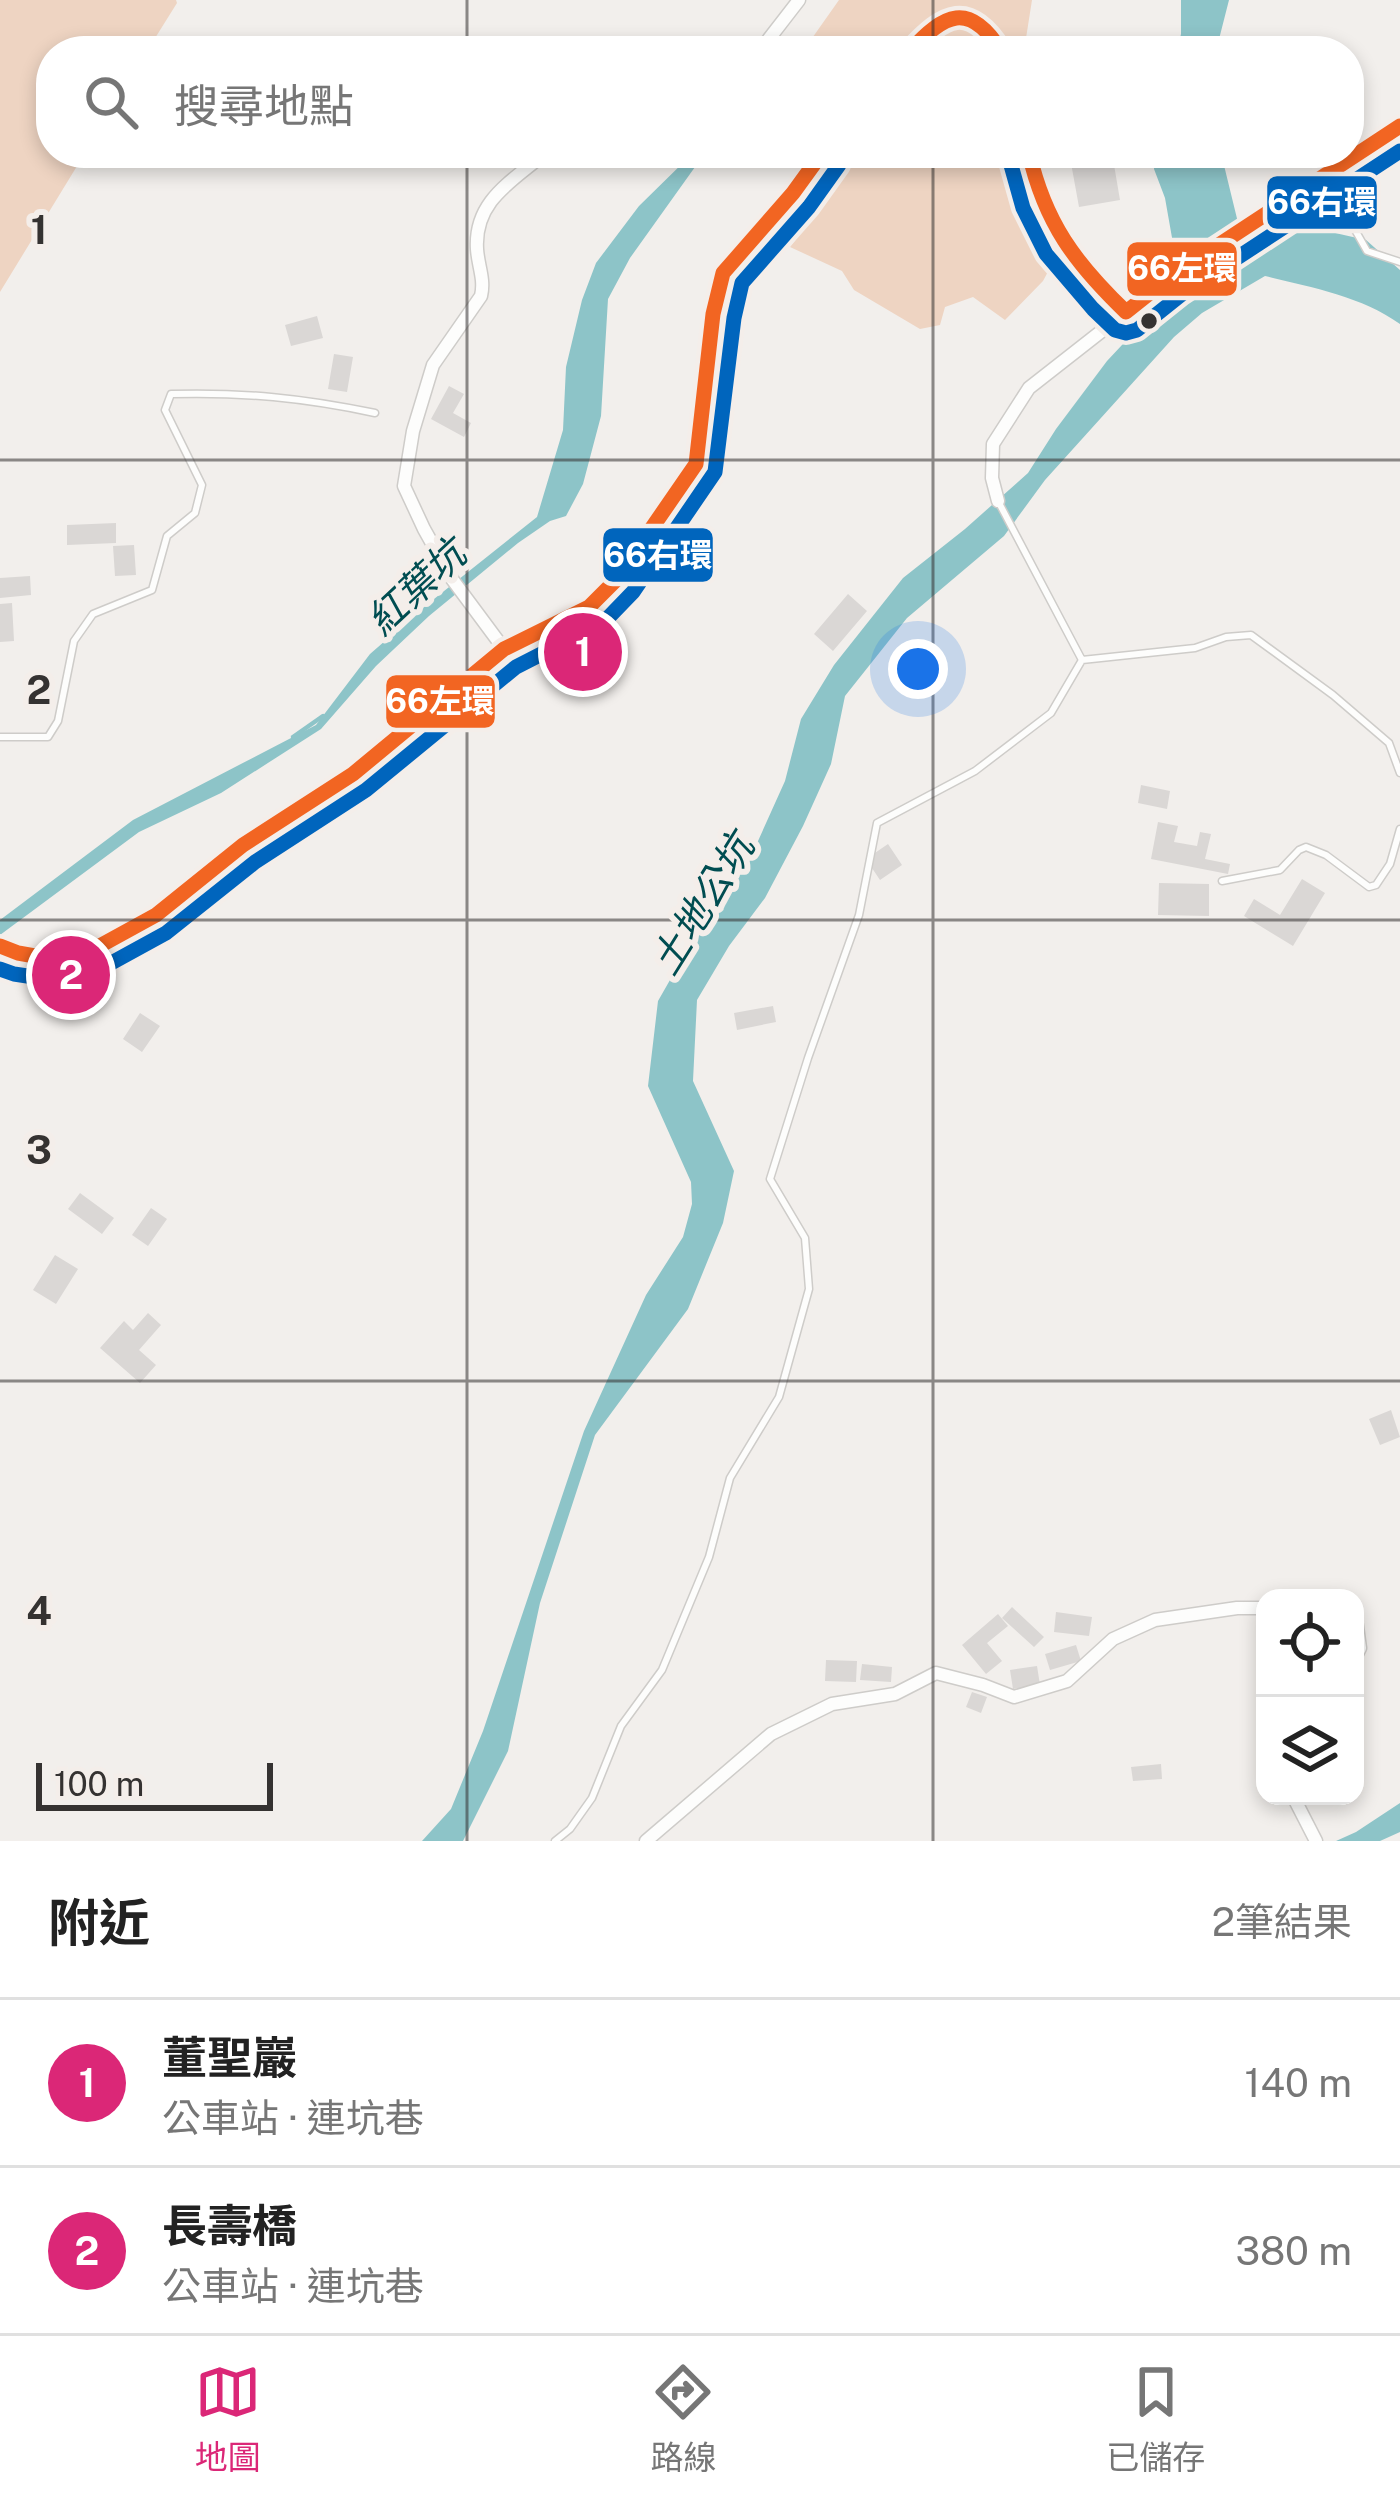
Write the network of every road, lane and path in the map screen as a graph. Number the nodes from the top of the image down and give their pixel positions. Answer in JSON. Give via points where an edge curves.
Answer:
{"nodes":[{"id":1,"x":799,"y":0,"type":"edge"},
{"id":2,"x":771,"y":36,"type":"edge"},
{"id":3,"x":926,"y":36,"type":"edge"},
{"id":4,"x":990,"y":36,"type":"edge"},
{"id":5,"x":1400,"y":126,"type":"edge"},
{"id":6,"x":1364,"y":149,"type":"edge"},
{"id":7,"x":524,"y":168,"type":"edge"},
{"id":8,"x":811,"y":168,"type":"edge"},
{"id":9,"x":1032,"y":168,"type":"edge"},
{"id":10,"x":1335,"y":168,"type":"edge"},
{"id":11,"x":1324,"y":175,"type":"junction"},
{"id":12,"x":1400,"y":262,"type":"edge"},
{"id":13,"x":1126,"y":312,"type":"junction"},
{"id":14,"x":375,"y":413,"type":"dead end"},
{"id":15,"x":998,"y":501,"type":"joint"},
{"id":16,"x":504,"y":650,"type":"junction"},
{"id":17,"x":1082,"y":660,"type":"junction"},
{"id":18,"x":0,"y":737,"type":"edge"},
{"id":19,"x":1400,"y":773,"type":"edge"},
{"id":20,"x":1400,"y":829,"type":"edge"},
{"id":21,"x":1222,"y":881,"type":"dead end"},
{"id":22,"x":0,"y":946,"type":"edge"},
{"id":23,"x":1256,"y":1608,"type":"edge"},
{"id":24,"x":1298,"y":1805,"type":"edge"},
{"id":25,"x":555,"y":1841,"type":"edge"},
{"id":26,"x":646,"y":1841,"type":"edge"},
{"id":27,"x":1316,"y":1841,"type":"edge"}],
"edges":[{"from":1,"to":2,"type":"street"},
{"from":3,"to":4,"type":"street","via":[[950,17],[973,21]]},
{"from":5,"to":6,"type":"street"},
{"from":7,"to":16,"type":"street","via":[[477,223],[483,289],[433,365],[404,486],[452,579]]},
{"from":8,"to":16,"type":"street","via":[[723,272],[696,464],[589,607]]},
{"from":9,"to":13,"type":"street","via":[[1059,235]]},
{"from":10,"to":11,"type":"street"},
{"from":11,"to":12,"type":"lane","via":[[1367,251]]},
{"from":11,"to":13,"type":"street"},
{"from":13,"to":15,"type":"street","via":[[1029,388],[993,443]]},
{"from":14,"to":18,"type":"lane","via":[[231,392],[171,394],[166,410],[202,485],[195,513],[167,536],[152,590],[93,614],[74,641],[48,737]]},
{"from":15,"to":17,"type":"lane"},
{"from":16,"to":22,"type":"street","via":[[353,774],[243,845],[156,915],[63,961]]},
{"from":17,"to":19,"type":"lane","via":[[1251,635],[1389,743]]},
{"from":17,"to":25,"type":"lane","via":[[1051,713],[975,771],[877,823],[859,915],[770,1179],[805,1238],[809,1289],[779,1397],[730,1478],[709,1557],[662,1670],[620,1726],[592,1798]]},
{"from":20,"to":21,"type":"lane","via":[[1376,885],[1306,848],[1280,870]]},
{"from":23,"to":26,"type":"street","via":[[1155,1620],[1113,1639],[1067,1681],[1014,1697],[936,1673],[895,1694],[832,1704],[771,1734]]},
{"from":24,"to":27,"type":"street"}]}
